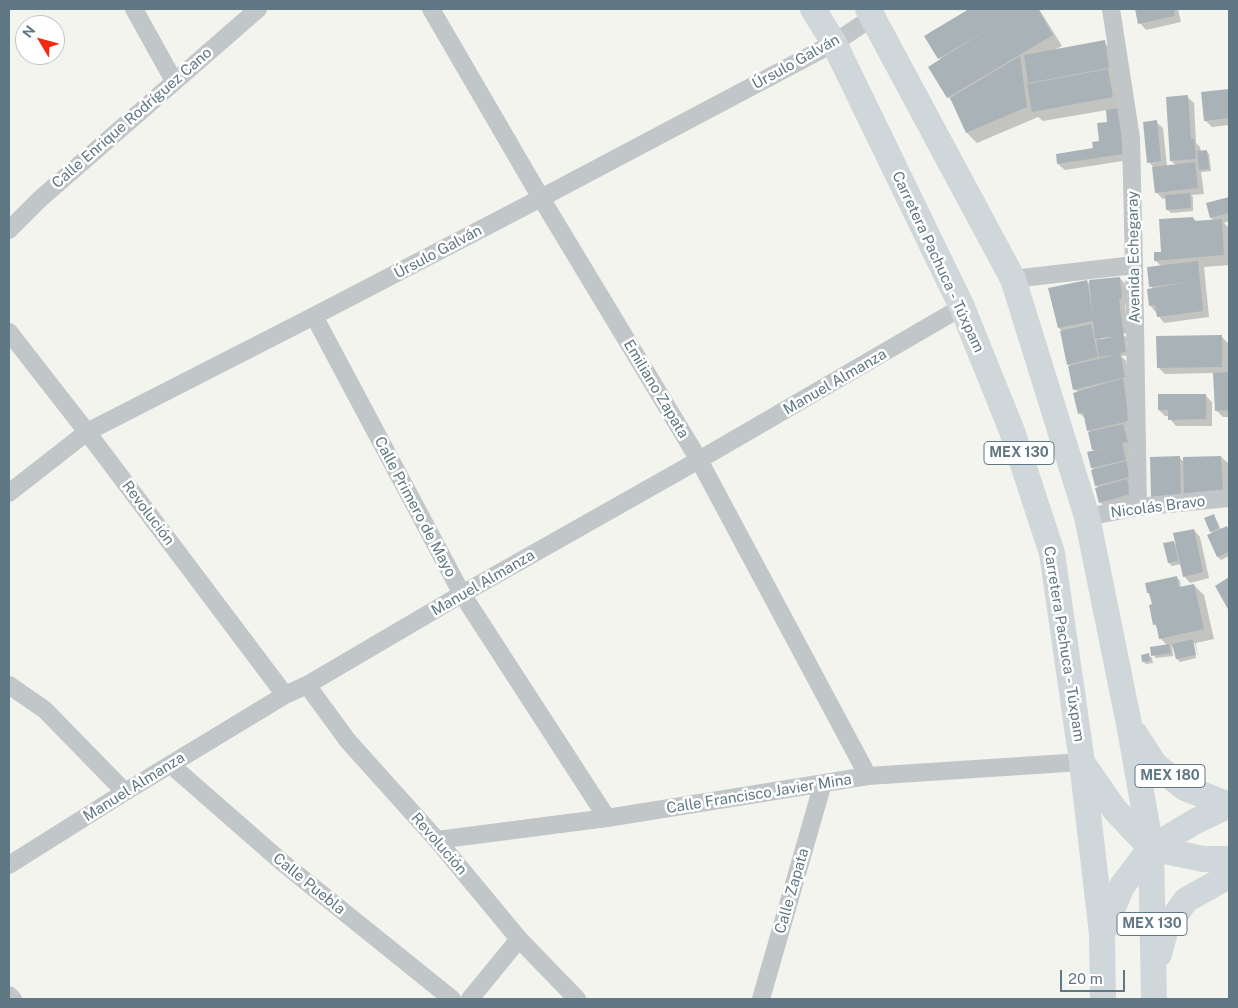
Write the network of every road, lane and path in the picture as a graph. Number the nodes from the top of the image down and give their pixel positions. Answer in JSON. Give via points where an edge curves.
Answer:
{"nodes":[{"id":1,"x":134,"y":9,"type":"edge"},
{"id":2,"x":258,"y":9,"type":"edge"},
{"id":3,"x":431,"y":9,"type":"edge"},
{"id":4,"x":813,"y":9,"type":"edge"},
{"id":5,"x":1111,"y":9,"type":"edge"},
{"id":6,"x":871,"y":13,"type":"edge"},
{"id":7,"x":834,"y":43,"type":"junction"},
{"id":8,"x":174,"y":81,"type":"junction"},
{"id":9,"x":541,"y":198,"type":"junction"},
{"id":10,"x":9,"y":230,"type":"edge"},
{"id":11,"x":1134,"y":265,"type":"junction"},
{"id":12,"x":1013,"y":279,"type":"junction"},
{"id":13,"x":962,"y":307,"type":"junction"},
{"id":14,"x":314,"y":316,"type":"junction"},
{"id":15,"x":9,"y":332,"type":"edge"},
{"id":16,"x":87,"y":432,"type":"junction"},
{"id":17,"x":699,"y":460,"type":"junction"},
{"id":18,"x":9,"y":493,"type":"edge"},
{"id":19,"x":1229,"y":498,"type":"edge"},
{"id":20,"x":1138,"y":507,"type":"junction"},
{"id":21,"x":1087,"y":517,"type":"junction"},
{"id":22,"x":462,"y":594,"type":"junction"},
{"id":23,"x":307,"y":684,"type":"junction"},
{"id":24,"x":9,"y":685,"type":"edge"},
{"id":25,"x":285,"y":695,"type":"junction"},
{"id":26,"x":1129,"y":724,"type":"junction"},
{"id":27,"x":1082,"y":762,"type":"junction"},
{"id":28,"x":171,"y":765,"type":"junction"},
{"id":29,"x":868,"y":776,"type":"junction"},
{"id":30,"x":822,"y":784,"type":"junction"},
{"id":31,"x":124,"y":792,"type":"junction"},
{"id":32,"x":1229,"y":805,"type":"edge"},
{"id":33,"x":607,"y":818,"type":"junction"},
{"id":34,"x":437,"y":840,"type":"junction"},
{"id":35,"x":1151,"y":848,"type":"junction"},
{"id":36,"x":1229,"y":859,"type":"edge"},
{"id":37,"x":9,"y":866,"type":"edge"},
{"id":38,"x":1229,"y":876,"type":"edge"},
{"id":39,"x":1102,"y":934,"type":"junction"},
{"id":40,"x":519,"y":939,"type":"junction"},
{"id":41,"x":1154,"y":987,"type":"edge"},
{"id":42,"x":9,"y":995,"type":"edge"},
{"id":43,"x":13,"y":999,"type":"edge"},
{"id":44,"x":452,"y":999,"type":"edge"},
{"id":45,"x":470,"y":999,"type":"edge"},
{"id":46,"x":577,"y":999,"type":"edge"},
{"id":47,"x":761,"y":999,"type":"edge"},
{"id":48,"x":1103,"y":999,"type":"edge"}],
"edges":[{"from":1,"to":8,"type":"street"},
{"from":2,"to":8,"type":"street","name":"Calle Enrique Rodríguez Cano"},
{"from":3,"to":9,"type":"street","name":"Emiliano Zapata"},
{"from":4,"to":7,"type":"main road","name":"Carretera Pachuca - Túxpam","number":"MEX 130"},
{"from":5,"to":11,"type":"street","name":"Avenida Echegaray","via":[[1130,138]]},
{"from":6,"to":7,"type":"street","name":"Úrsulo Galván"},
{"from":6,"to":12,"type":"main road","number":"MEX 130"},
{"from":7,"to":9,"type":"street","name":"Úrsulo Galván"},
{"from":7,"to":13,"type":"main road","name":"Carretera Pachuca - Túxpam","number":"MEX 130"},
{"from":8,"to":10,"type":"street","name":"Calle Enrique Rodríguez Cano"},
{"from":9,"to":14,"type":"street","name":"Úrsulo Galván"},
{"from":9,"to":17,"type":"street","name":"Emiliano Zapata"},
{"from":11,"to":12,"type":"street"},
{"from":11,"to":20,"type":"street","name":"Avenida Echegaray"},
{"from":12,"to":21,"type":"main road","number":"MEX 130"},
{"from":13,"to":17,"type":"street","name":"Manuel Almanza"},
{"from":13,"to":27,"type":"main road","name":"Carretera Pachuca - Túxpam","number":"MEX 130","via":[[1012,431],[1052,553]]},
{"from":14,"to":16,"type":"street","name":"Úrsulo Galván"},
{"from":14,"to":22,"type":"street","name":"Calle Primero de Mayo"},
{"from":15,"to":16,"type":"street","name":"Revolución"},
{"from":16,"to":18,"type":"street","name":"Úrsulo Galván"},
{"from":16,"to":25,"type":"street","name":"Revolución"},
{"from":17,"to":22,"type":"street","name":"Manuel Almanza"},
{"from":17,"to":29,"type":"street","name":"Emiliano Zapata"},
{"from":19,"to":20,"type":"street","name":"Nicolás Bravo"},
{"from":20,"to":21,"type":"street","name":"Nicolás Bravo"},
{"from":21,"to":26,"type":"main road","number":"MEX 130"},
{"from":22,"to":23,"type":"street","name":"Manuel Almanza"},
{"from":22,"to":33,"type":"street","name":"Calle Primero de Mayo"},
{"from":23,"to":25,"type":"street","name":"Manuel Almanza"},
{"from":23,"to":34,"type":"street","name":"Revolución","via":[[348,741]]},
{"from":24,"to":31,"type":"street","via":[[45,710]]},
{"from":25,"to":28,"type":"street","name":"Manuel Almanza"},
{"from":26,"to":32,"type":"main road","number":"MEX 180","via":[[1156,765],[1185,788]]},
{"from":26,"to":35,"type":"main road","number":"MEX 130"},
{"from":27,"to":29,"type":"street","name":"Calle Francisco Javier Mina"},
{"from":27,"to":35,"type":"main road","via":[[1115,810]]},
{"from":27,"to":39,"type":"main road","name":"Carretera Pachuca - Túxpam","number":"MEX 130"},
{"from":28,"to":31,"type":"street","name":"Manuel Almanza"},
{"from":28,"to":44,"type":"street","name":"Calle Puebla","via":[[283,863]]},
{"from":29,"to":30,"type":"street","name":"Calle Francisco Javier Mina"},
{"from":30,"to":33,"type":"street","name":"Calle Francisco Javier Mina"},
{"from":30,"to":47,"type":"street","name":"Calle Zapata"},
{"from":31,"to":37,"type":"street","name":"Manuel Almanza"},
{"from":32,"to":35,"type":"main road"},
{"from":33,"to":34,"type":"street","name":"Calle Francisco Javier Mina"},
{"from":34,"to":40,"type":"street","name":"Revolución"},
{"from":35,"to":36,"type":"main road","via":[[1203,859]]},
{"from":35,"to":39,"type":"main road","via":[[1122,886]]},
{"from":35,"to":41,"type":"main road","number":"MEX 130"},
{"from":38,"to":41,"type":"main road","via":[[1186,900],[1166,928]]},
{"from":39,"to":48,"type":"main road","name":"Carretera Pachuca - Túxpam","number":"MEX 130"},
{"from":40,"to":45,"type":"street"},
{"from":40,"to":46,"type":"street","name":"Revolución"},
{"from":42,"to":43,"type":"street"}]}
